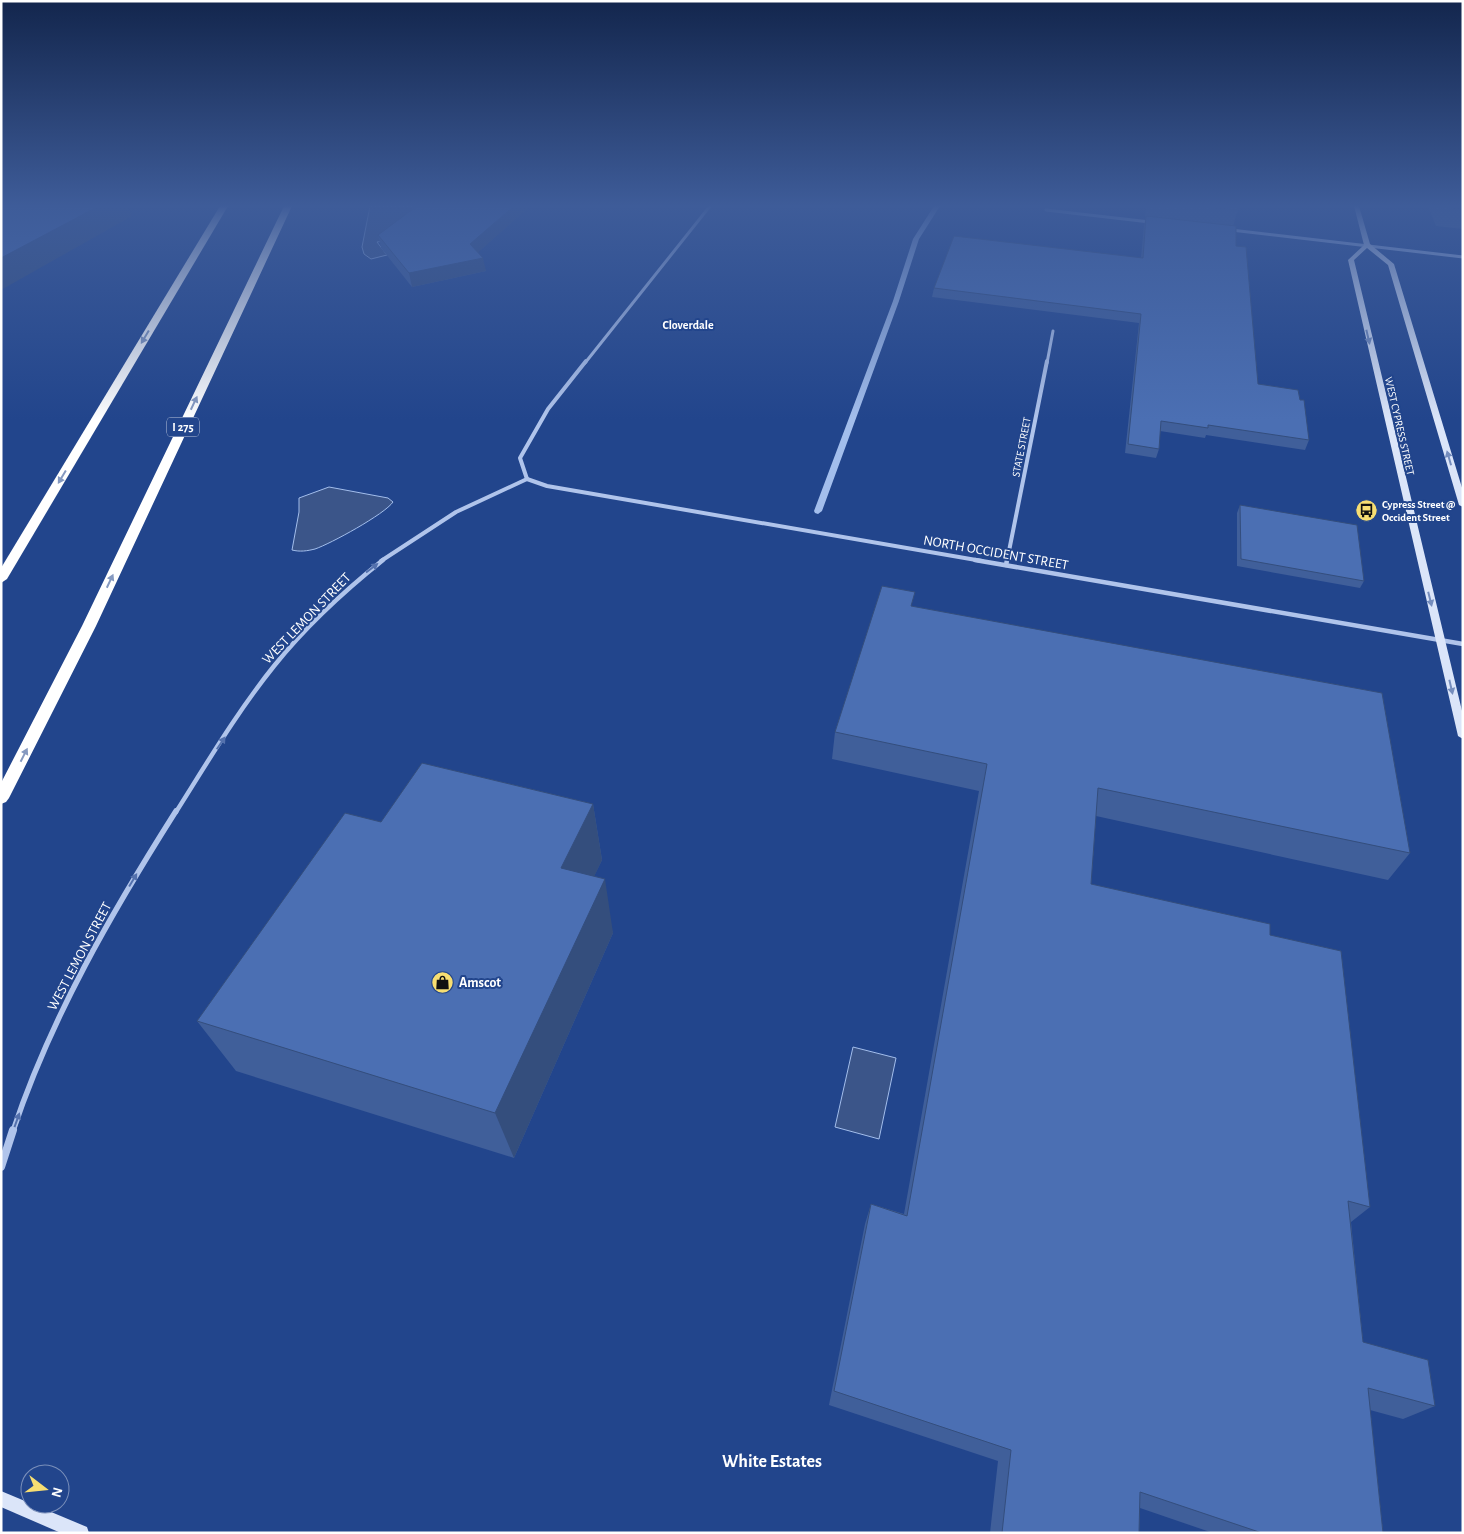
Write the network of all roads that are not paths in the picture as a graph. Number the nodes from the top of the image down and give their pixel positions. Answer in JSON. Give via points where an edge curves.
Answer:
{"nodes":[{"id":1,"x":181,"y":278,"type":"edge"},
{"id":2,"x":254,"y":278,"type":"edge"},
{"id":3,"x":653,"y":278,"type":"edge"},
{"id":4,"x":1355,"y":278,"type":"edge"},
{"id":5,"x":1395,"y":278,"type":"edge"},
{"id":6,"x":1053,"y":331,"type":"dead end"},
{"id":7,"x":527,"y":479,"type":"junction"},
{"id":8,"x":1463,"y":505,"type":"edge"},
{"id":9,"x":1006,"y":566,"type":"junction"},
{"id":10,"x":1,"y":579,"type":"edge"},
{"id":11,"x":1440,"y":640,"type":"junction"},
{"id":12,"x":1463,"y":644,"type":"edge"},
{"id":13,"x":1463,"y":736,"type":"edge"},
{"id":14,"x":1,"y":798,"type":"edge"},
{"id":15,"x":1,"y":1167,"type":"edge"},
{"id":16,"x":1,"y":1499,"type":"edge"},
{"id":17,"x":81,"y":1533,"type":"edge"}],
"edges":[{"from":1,"to":10,"type":"highway","one_way":true},
{"from":14,"to":2,"type":"highway","number":"I 275","one_way":true,"via":[[89,626]]},
{"from":3,"to":7,"type":"street","via":[[548,409],[520,458]]},
{"from":4,"to":11,"type":"street","name":"WEST CYPRESS STREET","one_way":true},
{"from":8,"to":5,"type":"street","one_way":true},
{"from":6,"to":9,"type":"street","name":"STATE STREET"},
{"from":7,"to":9,"type":"street","name":"NORTH OCCIDENT STREET","via":[[547,486]]},
{"from":15,"to":7,"type":"street","name":"WEST LEMON STREET","one_way":true,"via":[[43,1051],[83,968],[143,863],[274,665],[362,576],[458,510]]},
{"from":9,"to":11,"type":"street","name":"NORTH OCCIDENT STREET"},
{"from":11,"to":12,"type":"street","name":"NORTH OCCIDENT STREET"},
{"from":11,"to":13,"type":"street","name":"WEST CYPRESS STREET","one_way":true},
{"from":16,"to":17,"type":"street"}]}
